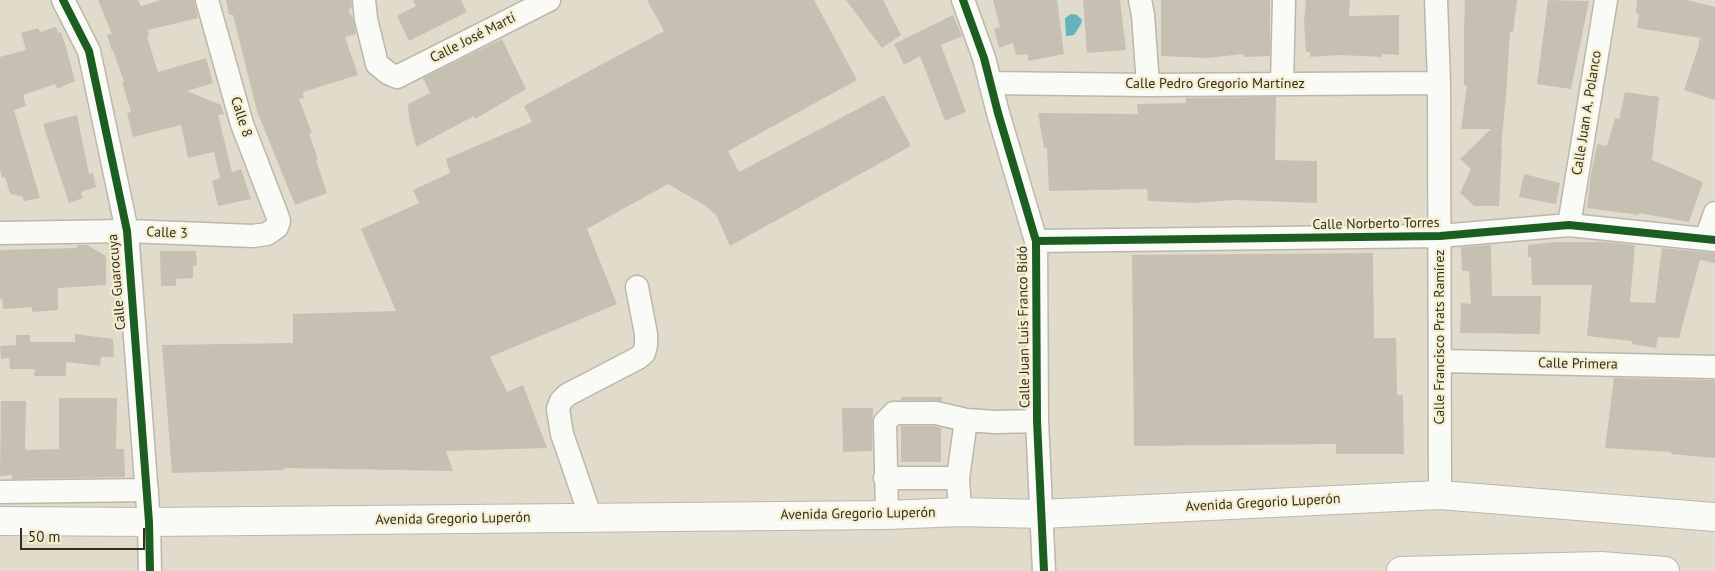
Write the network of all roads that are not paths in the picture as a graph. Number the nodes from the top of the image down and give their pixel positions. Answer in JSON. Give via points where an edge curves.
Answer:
{"nodes":[{"id":1,"x":63,"y":0,"type":"edge"},
{"id":2,"x":207,"y":0,"type":"edge"},
{"id":3,"x":364,"y":0,"type":"edge"},
{"id":4,"x":549,"y":0,"type":"edge"},
{"id":5,"x":963,"y":0,"type":"edge"},
{"id":6,"x":1140,"y":0,"type":"edge"},
{"id":7,"x":1284,"y":0,"type":"edge"},
{"id":8,"x":1436,"y":0,"type":"edge"},
{"id":9,"x":1606,"y":0,"type":"edge"},
{"id":10,"x":990,"y":83,"type":"junction"},
{"id":11,"x":1439,"y":83,"type":"junction"},
{"id":12,"x":1148,"y":84,"type":"junction"},
{"id":13,"x":1282,"y":84,"type":"junction"},
{"id":14,"x":1715,"y":212,"type":"edge"},
{"id":15,"x":1569,"y":226,"type":"junction"},
{"id":16,"x":0,"y":229,"type":"edge"},
{"id":17,"x":274,"y":231,"type":"joint"},
{"id":18,"x":127,"y":232,"type":"junction"},
{"id":19,"x":0,"y":233,"type":"edge"},
{"id":20,"x":1440,"y":236,"type":"junction"},
{"id":21,"x":1710,"y":239,"type":"edge"},
{"id":22,"x":1036,"y":241,"type":"junction"},
{"id":23,"x":637,"y":287,"type":"dead end"},
{"id":24,"x":1441,"y":361,"type":"junction"},
{"id":25,"x":1715,"y":367,"type":"edge"},
{"id":26,"x":966,"y":420,"type":"junction"},
{"id":27,"x":1038,"y":421,"type":"junction"},
{"id":28,"x":885,"y":478,"type":"junction"},
{"id":29,"x":958,"y":478,"type":"junction"},
{"id":30,"x":147,"y":490,"type":"junction"},
{"id":31,"x":0,"y":492,"type":"edge"},
{"id":32,"x":1440,"y":495,"type":"junction"},
{"id":33,"x":960,"y":512,"type":"junction"},
{"id":34,"x":1042,"y":514,"type":"junction"},
{"id":35,"x":887,"y":515,"type":"junction"},
{"id":36,"x":1715,"y":517,"type":"edge"},
{"id":37,"x":591,"y":518,"type":"junction"},
{"id":38,"x":0,"y":522,"type":"edge"},
{"id":39,"x":149,"y":522,"type":"junction"},
{"id":40,"x":1536,"y":570,"type":"edge"},
{"id":41,"x":150,"y":571,"type":"edge"},
{"id":42,"x":1044,"y":571,"type":"edge"},
{"id":43,"x":1401,"y":571,"type":"edge"},
{"id":44,"x":1665,"y":571,"type":"edge"}],
"edges":[{"from":1,"to":18,"type":"street","name":"Calle Guarocuya","via":[[89,51]]},
{"from":2,"to":17,"type":"street","name":"Calle 8","via":[[242,124],[279,221]]},
{"from":3,"to":4,"type":"street","name":"Calle José Martí","via":[[377,64],[397,77]]},
{"from":5,"to":10,"type":"street","name":"Calle Juan Luis Franco Bidó"},
{"from":6,"to":12,"type":"street"},
{"from":7,"to":13,"type":"street"},
{"from":8,"to":11,"type":"street","name":"Calle Francisco Prats Ramírez"},
{"from":9,"to":15,"type":"street","name":"Calle Juan A. Polanco"},
{"from":10,"to":12,"type":"street","name":"Calle Pedro Gregorio Martínez"},
{"from":10,"to":22,"type":"street","name":"Calle Juan Luis Franco Bidó"},
{"from":11,"to":13,"type":"street","name":"Calle Pedro Gregorio Martínez"},
{"from":11,"to":20,"type":"street","name":"Calle Francisco Prats Ramírez"},
{"from":12,"to":13,"type":"street","name":"Calle Pedro Gregorio Martínez"},
{"from":14,"to":21,"type":"street"},
{"from":15,"to":20,"type":"street","name":"Calle Norberto Torres"},
{"from":15,"to":21,"type":"street","name":"Calle Norberto Torres"},
{"from":16,"to":19,"type":"street"},
{"from":17,"to":18,"type":"street","name":"Calle 3","via":[[254,236]]},
{"from":18,"to":19,"type":"street","name":"Calle 3"},
{"from":18,"to":30,"type":"street","name":"Calle Guarocuya"},
{"from":20,"to":22,"type":"street","name":"Calle Norberto Torres"},
{"from":20,"to":24,"type":"street","name":"Calle Francisco Prats Ramírez"},
{"from":22,"to":27,"type":"street","name":"Calle Juan Luis Franco Bidó"},
{"from":23,"to":37,"type":"street","via":[[646,334],[644,353],[567,395],[558,409],[562,434]]},
{"from":24,"to":25,"type":"street","name":"Calle Primera"},
{"from":24,"to":32,"type":"street","name":"Calle Francisco Prats Ramírez"},
{"from":26,"to":27,"type":"street"},
{"from":26,"to":28,"type":"street","via":[[936,413],[894,413],[886,422]]},
{"from":26,"to":29,"type":"street"},
{"from":27,"to":34,"type":"street","name":"Calle Juan Luis Franco Bidó"},
{"from":28,"to":29,"type":"street"},
{"from":28,"to":35,"type":"street"},
{"from":29,"to":33,"type":"street"},
{"from":30,"to":31,"type":"street"},
{"from":30,"to":39,"type":"street","name":"Calle Guarocuya"},
{"from":32,"to":34,"type":"main road","name":"Avenida Gregorio Luperón"},
{"from":32,"to":36,"type":"main road","name":"Avenida Gregorio Luperón"},
{"from":33,"to":34,"type":"main road","name":"Avenida Gregorio Luperón"},
{"from":33,"to":35,"type":"main road","name":"Avenida Gregorio Luperón"},
{"from":34,"to":42,"type":"street","name":"Calle Juan Luis Franco Bidó"},
{"from":35,"to":37,"type":"main road","name":"Avenida Gregorio Luperón"},
{"from":37,"to":39,"type":"main road","name":"Avenida Gregorio Luperón"},
{"from":38,"to":39,"type":"main road","name":"Avenida Gregorio Luperón"},
{"from":39,"to":41,"type":"street","name":"Calle Guarocuya"},
{"from":40,"to":43,"type":"main road"},
{"from":40,"to":44,"type":"main road","via":[[1601,566]]}]}
